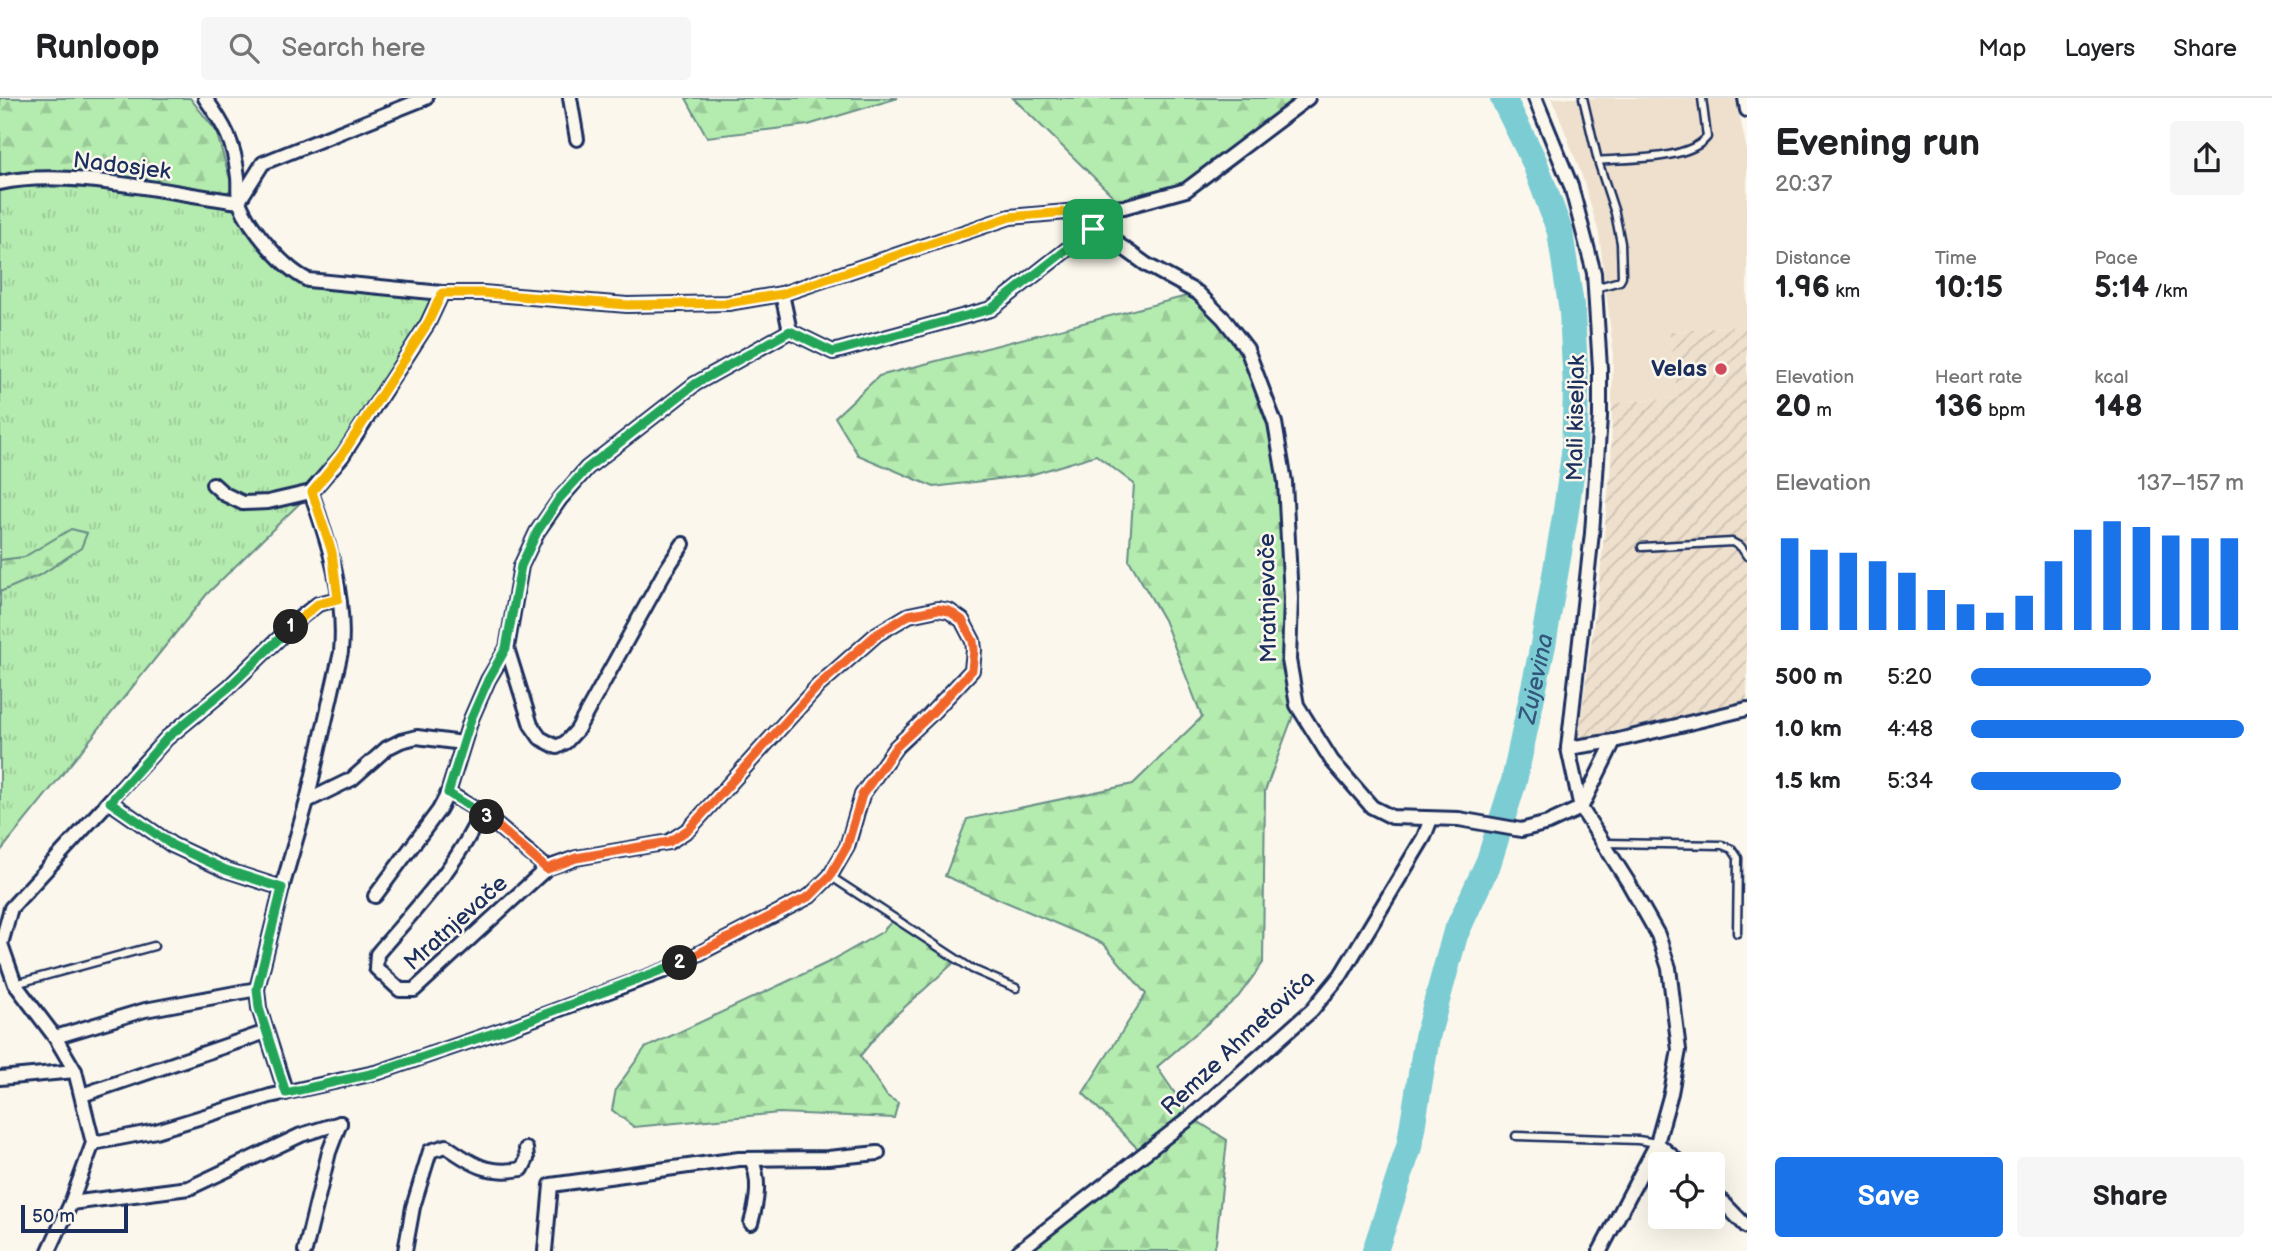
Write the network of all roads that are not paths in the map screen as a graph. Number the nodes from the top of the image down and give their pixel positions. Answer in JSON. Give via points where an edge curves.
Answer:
{"nodes":[{"id":1,"x":205,"y":98,"type":"edge"},
{"id":2,"x":426,"y":98,"type":"edge"},
{"id":3,"x":570,"y":98,"type":"edge"},
{"id":4,"x":1308,"y":98,"type":"edge"},
{"id":5,"x":1535,"y":98,"type":"edge"},
{"id":6,"x":1583,"y":98,"type":"edge"},
{"id":7,"x":1702,"y":98,"type":"edge"},
{"id":8,"x":1745,"y":98,"type":"edge"},
{"id":9,"x":1747,"y":110,"type":"edge"},
{"id":10,"x":577,"y":139,"type":"dead end"},
{"id":11,"x":1598,"y":161,"type":"junction"},
{"id":12,"x":0,"y":183,"type":"edge"},
{"id":13,"x":239,"y":202,"type":"junction"},
{"id":14,"x":1066,"y":212,"type":"junction"},
{"id":15,"x":1093,"y":229,"type":"junction"},
{"id":16,"x":1595,"y":288,"type":"junction"},
{"id":17,"x":442,"y":293,"type":"junction"},
{"id":18,"x":782,"y":294,"type":"junction"},
{"id":19,"x":790,"y":331,"type":"junction"},
{"id":20,"x":213,"y":484,"type":"dead end"},
{"id":21,"x":312,"y":492,"type":"junction"},
{"id":22,"x":683,"y":544,"type":"dead end"},
{"id":23,"x":1642,"y":547,"type":"dead end"},
{"id":24,"x":1747,"y":556,"type":"edge"},
{"id":25,"x":338,"y":599,"type":"junction"},
{"id":26,"x":506,"y":648,"type":"junction"},
{"id":27,"x":1747,"y":709,"type":"edge"},
{"id":28,"x":1614,"y":741,"type":"junction"},
{"id":29,"x":462,"y":743,"type":"junction"},
{"id":30,"x":1569,"y":748,"type":"junction"},
{"id":31,"x":448,"y":793,"type":"junction"},
{"id":32,"x":307,"y":801,"type":"junction"},
{"id":33,"x":110,"y":802,"type":"junction"},
{"id":34,"x":1581,"y":808,"type":"junction"},
{"id":35,"x":481,"y":811,"type":"junction"},
{"id":36,"x":1431,"y":819,"type":"junction"},
{"id":37,"x":1604,"y":843,"type":"junction"},
{"id":38,"x":547,"y":869,"type":"junction"},
{"id":39,"x":830,"y":876,"type":"junction"},
{"id":40,"x":282,"y":888,"type":"junction"},
{"id":41,"x":375,"y":896,"type":"dead end"},
{"id":42,"x":1737,"y":933,"type":"dead end"},
{"id":43,"x":154,"y":946,"type":"dead end"},
{"id":44,"x":15,"y":984,"type":"junction"},
{"id":45,"x":1016,"y":988,"type":"dead end"},
{"id":46,"x":257,"y":989,"type":"junction"},
{"id":47,"x":266,"y":1032,"type":"junction"},
{"id":48,"x":55,"y":1037,"type":"junction"},
{"id":49,"x":75,"y":1070,"type":"junction"},
{"id":50,"x":0,"y":1078,"type":"edge"},
{"id":51,"x":286,"y":1093,"type":"junction"},
{"id":52,"x":82,"y":1095,"type":"junction"},
{"id":53,"x":1516,"y":1136,"type":"dead end"},
{"id":54,"x":93,"y":1143,"type":"junction"},
{"id":55,"x":1657,"y":1143,"type":"junction"},
{"id":56,"x":526,"y":1149,"type":"dead end"},
{"id":57,"x":1667,"y":1152,"type":"edge"},
{"id":58,"x":878,"y":1153,"type":"dead end"},
{"id":59,"x":751,"y":1159,"type":"junction"},
{"id":60,"x":71,"y":1203,"type":"junction"},
{"id":61,"x":1725,"y":1204,"type":"edge"},
{"id":62,"x":751,"y":1223,"type":"dead end"},
{"id":63,"x":1747,"y":1227,"type":"edge"},
{"id":64,"x":49,"y":1251,"type":"edge"},
{"id":65,"x":305,"y":1251,"type":"edge"},
{"id":66,"x":405,"y":1251,"type":"edge"},
{"id":67,"x":545,"y":1251,"type":"edge"},
{"id":68,"x":1019,"y":1251,"type":"edge"},
{"id":69,"x":1600,"y":1251,"type":"edge"}],
"edges":[{"from":1,"to":13,"type":"street","via":[[225,126],[234,152]]},
{"from":2,"to":13,"type":"street","via":[[263,163]]},
{"from":3,"to":10,"type":"street"},
{"from":4,"to":14,"type":"street","via":[[1185,190],[1124,207]]},
{"from":5,"to":16,"type":"street","name":"Mali kiseljak","via":[[1571,186]]},
{"from":6,"to":11,"type":"lane"},
{"from":7,"to":11,"type":"lane","via":[[1707,137],[1698,146],[1676,154]]},
{"from":8,"to":9,"type":"street"},
{"from":11,"to":16,"type":"lane","via":[[1622,243],[1622,276]]},
{"from":12,"to":13,"type":"street","name":"Nadosjek","via":[[87,180]]},
{"from":13,"to":17,"type":"street","via":[[289,269],[308,280]]},
{"from":14,"to":15,"type":"street","name":"Mratnjevače"},
{"from":14,"to":18,"type":"street","via":[[1010,217]]},
{"from":15,"to":19,"type":"street","via":[[991,309],[833,352]]},
{"from":15,"to":36,"type":"street","name":"Mratnjevače","via":[[1198,293],[1247,349],[1275,423],[1285,482],[1289,660],[1297,705],[1332,761],[1372,807],[1392,817]]},
{"from":16,"to":30,"type":"street","name":"Mali kiseljak","via":[[1600,418]]},
{"from":17,"to":18,"type":"street","via":[[627,305],[728,303]]},
{"from":17,"to":21,"type":"street","via":[[428,323],[342,455]]},
{"from":18,"to":19,"type":"street"},
{"from":19,"to":26,"type":"street","via":[[695,384],[596,460],[559,499],[521,566]]},
{"from":20,"to":21,"type":"street","via":[[243,503]]},
{"from":21,"to":25,"type":"street","via":[[332,552]]},
{"from":22,"to":26,"type":"street","via":[[566,742],[557,747],[540,738],[531,725]]},
{"from":23,"to":24,"type":"lane","via":[[1732,542]]},
{"from":25,"to":32,"type":"street","via":[[341,652]]},
{"from":25,"to":33,"type":"street","via":[[318,604],[301,617],[229,687],[167,738]]},
{"from":26,"to":29,"type":"street"},
{"from":27,"to":28,"type":"street"},
{"from":28,"to":30,"type":"street"},
{"from":28,"to":34,"type":"street"},
{"from":29,"to":31,"type":"street"},
{"from":29,"to":32,"type":"street","via":[[417,737],[401,741],[352,779]]},
{"from":30,"to":34,"type":"street","name":"Mali kiseljak"},
{"from":31,"to":35,"type":"street"},
{"from":31,"to":41,"type":"street"},
{"from":32,"to":40,"type":"street"},
{"from":33,"to":40,"type":"street","via":[[172,845],[226,870]]},
{"from":33,"to":44,"type":"street","via":[[11,908],[1,944]]},
{"from":34,"to":36,"type":"street","name":"Mratnjevače","via":[[1521,830]]},
{"from":34,"to":37,"type":"street","name":"Mali kiseljak"},
{"from":35,"to":38,"type":"street"},
{"from":35,"to":38,"type":"street","name":"Mratnjevače","via":[[471,836],[444,875],[377,954],[376,968],[400,990],[414,990]]},
{"from":36,"to":68,"type":"street","name":"Remze Ahmetovića","via":[[1341,975],[1312,1010],[1191,1117]]},
{"from":37,"to":42,"type":"lane","via":[[1722,845],[1732,849],[1738,858]]},
{"from":37,"to":55,"type":"street","name":"Mali kiseljak","via":[[1658,935],[1669,968],[1679,1050]]},
{"from":38,"to":39,"type":"street","name":"Mratnjevače","via":[[576,858],[669,842],[689,829],[818,686],[877,634],[909,615],[949,611],[962,620],[973,641],[972,670],[896,747],[862,795],[847,846]]},
{"from":39,"to":45,"type":"lane","via":[[972,969]]},
{"from":39,"to":51,"type":"street","name":"Mratnjevače","via":[[810,896],[669,969],[379,1072]]},
{"from":40,"to":46,"type":"street"},
{"from":43,"to":44,"type":"lane"},
{"from":44,"to":48,"type":"street"},
{"from":46,"to":47,"type":"street"},
{"from":46,"to":48,"type":"street","via":[[145,1010]]},
{"from":47,"to":51,"type":"street"},
{"from":47,"to":52,"type":"street"},
{"from":48,"to":49,"type":"street"},
{"from":49,"to":50,"type":"street"},
{"from":49,"to":52,"type":"street"},
{"from":51,"to":54,"type":"street","name":"Mratnjevače","via":[[156,1131]]},
{"from":52,"to":54,"type":"street"},
{"from":53,"to":55,"type":"lane"},
{"from":54,"to":60,"type":"street"},
{"from":55,"to":57,"type":"street"},
{"from":55,"to":69,"type":"street","name":"Mali kiseljak"},
{"from":56,"to":66,"type":"street","via":[[522,1169],[501,1172],[480,1168],[446,1146],[430,1152]]},
{"from":58,"to":59,"type":"street"},
{"from":59,"to":62,"type":"street","via":[[757,1185]]},
{"from":59,"to":67,"type":"street","via":[[551,1185]]},
{"from":60,"to":64,"type":"street"},
{"from":60,"to":65,"type":"street","via":[[189,1188],[301,1135],[340,1124]]},
{"from":61,"to":63,"type":"street"}]}
